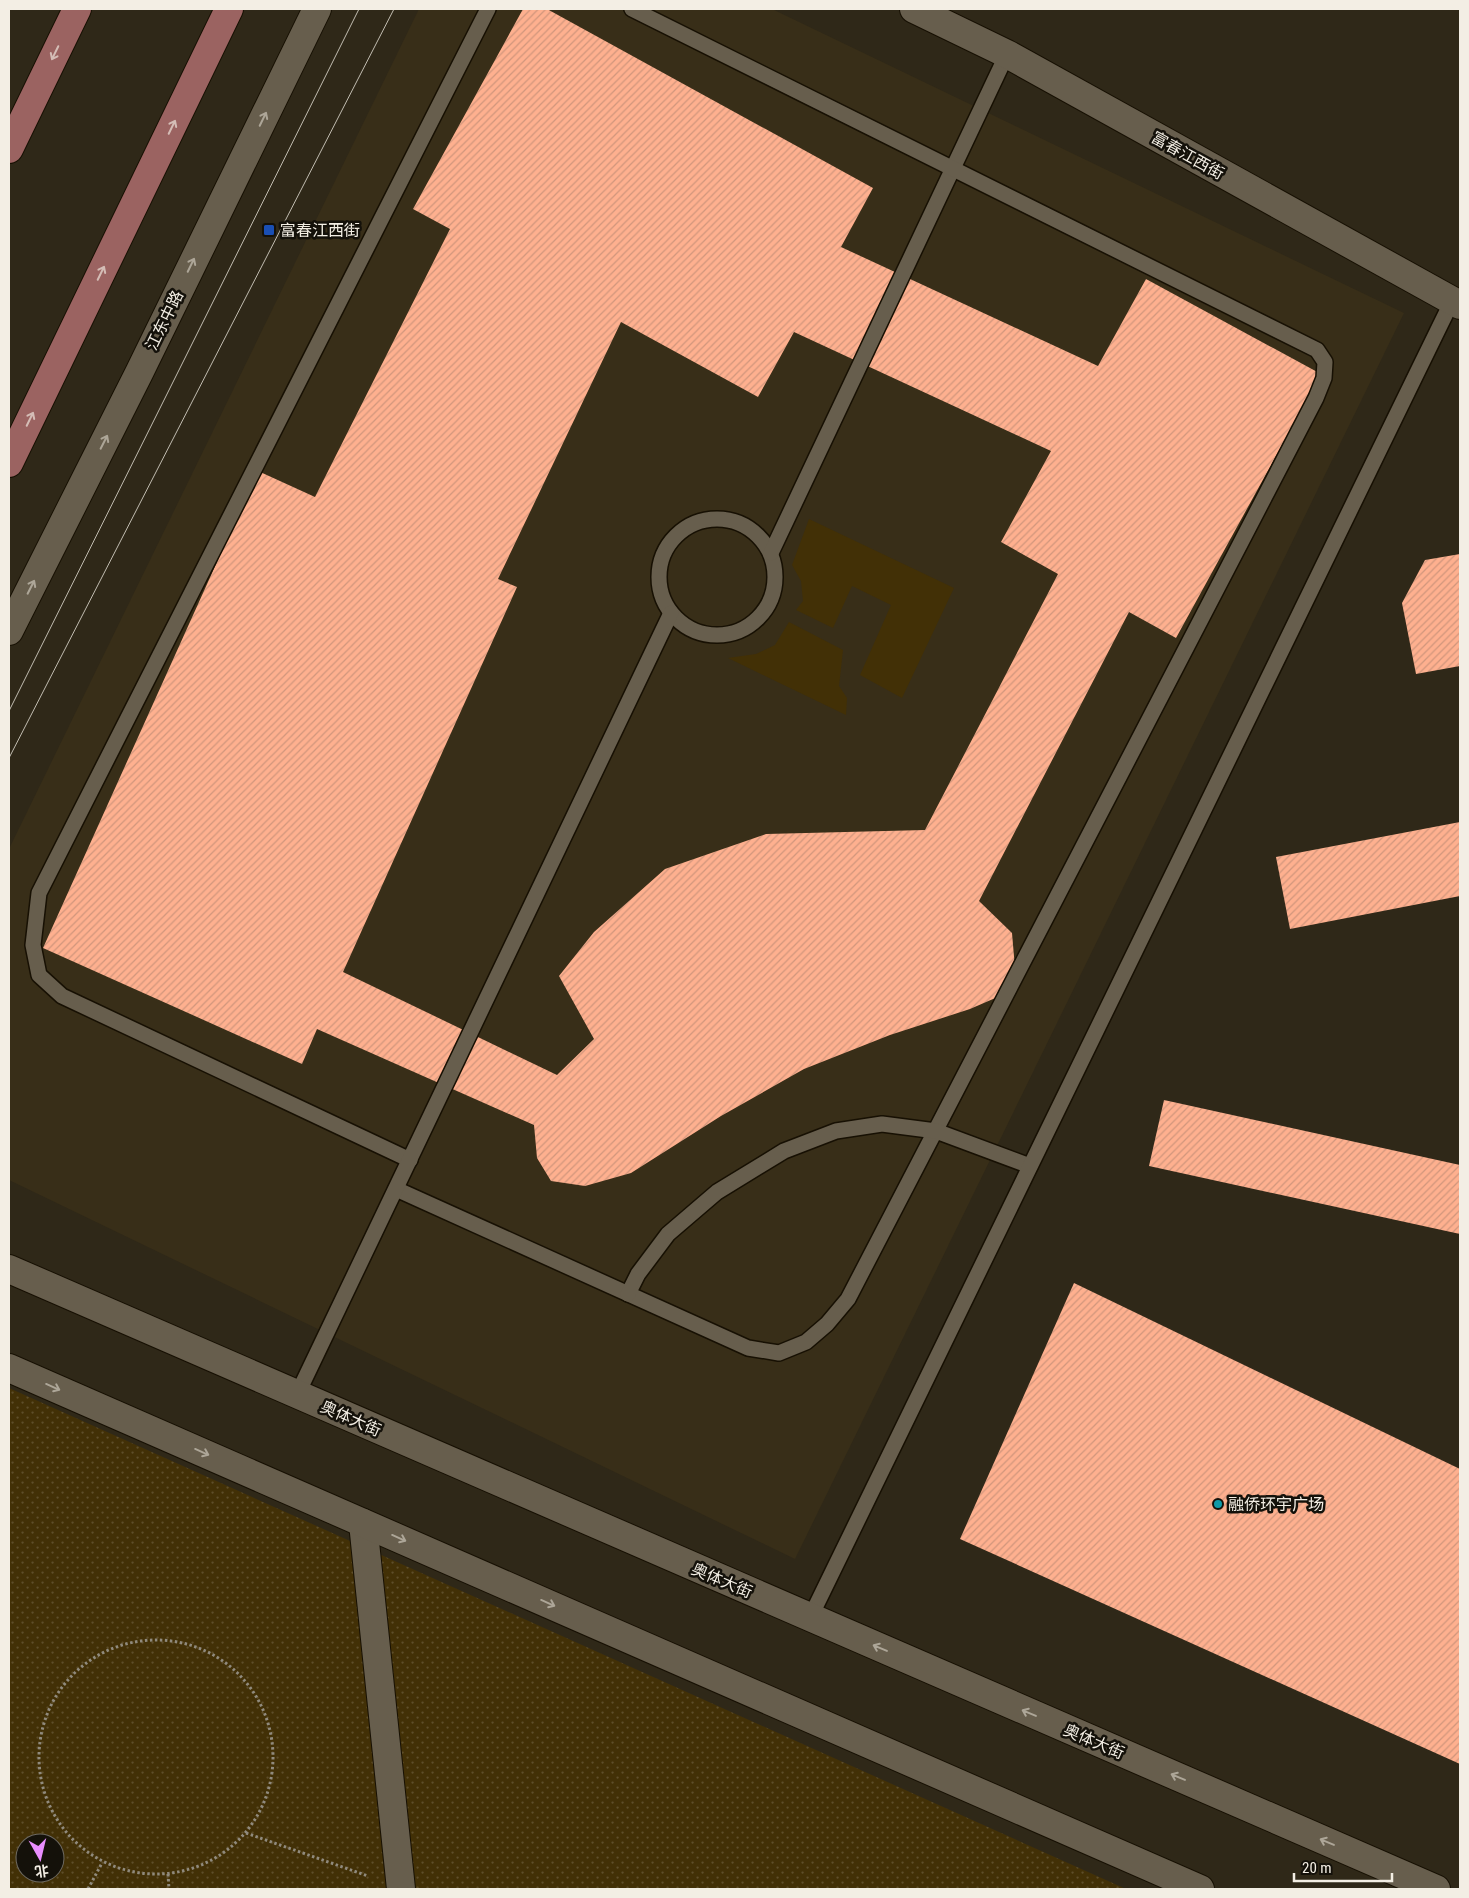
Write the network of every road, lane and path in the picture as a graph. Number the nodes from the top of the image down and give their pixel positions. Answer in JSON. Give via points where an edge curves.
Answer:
{"nodes":[{"id":1,"x":77,"y":9,"type":"edge"},
{"id":2,"x":229,"y":9,"type":"edge"},
{"id":3,"x":318,"y":9,"type":"edge"},
{"id":4,"x":488,"y":9,"type":"edge"},
{"id":5,"x":632,"y":9,"type":"edge"},
{"id":6,"x":914,"y":9,"type":"edge"},
{"id":7,"x":1007,"y":54,"type":"junction"},
{"id":8,"x":9,"y":149,"type":"edge"},
{"id":9,"x":952,"y":168,"type":"junction"},
{"id":10,"x":1458,"y":297,"type":"edge"},
{"id":11,"x":9,"y":463,"type":"edge"},
{"id":12,"x":770,"y":553,"type":"junction"},
{"id":13,"x":672,"y":613,"type":"junction"},
{"id":14,"x":9,"y":631,"type":"edge"},
{"id":15,"x":936,"y":1131,"type":"junction"},
{"id":16,"x":410,"y":1160,"type":"junction"},
{"id":17,"x":1030,"y":1166,"type":"junction"},
{"id":18,"x":396,"y":1189,"type":"junction"},
{"id":19,"x":9,"y":1269,"type":"edge"},
{"id":20,"x":628,"y":1294,"type":"junction"},
{"id":21,"x":9,"y":1368,"type":"edge"},
{"id":22,"x":297,"y":1395,"type":"junction"},
{"id":23,"x":363,"y":1522,"type":"junction"},
{"id":24,"x":810,"y":1618,"type":"junction"},
{"id":25,"x":246,"y":1833,"type":"junction"},
{"id":26,"x":102,"y":1862,"type":"junction"},
{"id":27,"x":168,"y":1874,"type":"junction"},
{"id":28,"x":401,"y":1888,"type":"edge"},
{"id":29,"x":88,"y":1889,"type":"edge"},
{"id":30,"x":169,"y":1889,"type":"edge"},
{"id":31,"x":1200,"y":1889,"type":"edge"},
{"id":32,"x":1436,"y":1889,"type":"edge"}],
"edges":[{"from":1,"to":8,"type":"main road","one_way":true},
{"from":11,"to":2,"type":"main road","one_way":true},
{"from":14,"to":3,"type":"main road","name":"江东中路","one_way":true},
{"from":4,"to":16,"type":"lane","via":[[39,894],[35,922],[34,945],[39,975],[62,996]]},
{"from":5,"to":9,"type":"lane"},
{"from":6,"to":7,"type":"main road","name":"富春江西街"},
{"from":7,"to":9,"type":"lane"},
{"from":7,"to":10,"type":"main road","name":"富春江西街"},
{"from":9,"to":12,"type":"lane"},
{"from":9,"to":15,"type":"lane","via":[[1317,350],[1325,362],[1324,378],[1316,398]]},
{"from":10,"to":17,"type":"lane"},
{"from":12,"to":13,"type":"lane","via":[[775,570],[774,589],[768,606],[756,620],[740,630],[722,635],[703,633],[686,626]]},
{"from":12,"to":13,"type":"lane","via":[[760,537],[744,525],[725,519],[706,520],[687,527],[672,540],[662,557],[659,576],[662,596]]},
{"from":13,"to":16,"type":"lane"},
{"from":15,"to":17,"type":"lane"},
{"from":15,"to":20,"type":"lane","via":[[882,1124],[836,1132],[784,1151],[717,1192],[668,1234],[638,1274]]},
{"from":15,"to":20,"type":"lane","via":[[848,1299],[806,1342],[779,1353],[748,1348]]},
{"from":16,"to":18,"type":"lane"},
{"from":17,"to":24,"type":"lane"},
{"from":18,"to":20,"type":"lane"},
{"from":18,"to":22,"type":"lane"},
{"from":19,"to":22,"type":"main road","name":"奥体大街"},
{"from":21,"to":23,"type":"main road","one_way":true},
{"from":22,"to":24,"type":"main road","name":"奥体大街"},
{"from":23,"to":28,"type":"main road"},
{"from":23,"to":31,"type":"main road","one_way":true},
{"from":32,"to":24,"type":"main road","name":"奥体大街","one_way":true},
{"from":25,"to":26,"type":"path","via":[[266,1800],[274,1762],[269,1723],[261,1706],[252,1688],[225,1661],[190,1644],[151,1639],[113,1647],[80,1667],[54,1696],[40,1732],[38,1771],[49,1808],[71,1840]]},
{"from":25,"to":27,"type":"path","via":[[211,1860]]},
{"from":25,"to":28,"type":"path"},
{"from":26,"to":27,"type":"path","via":[[134,1873]]},
{"from":26,"to":29,"type":"path"},
{"from":27,"to":30,"type":"path"}]}
